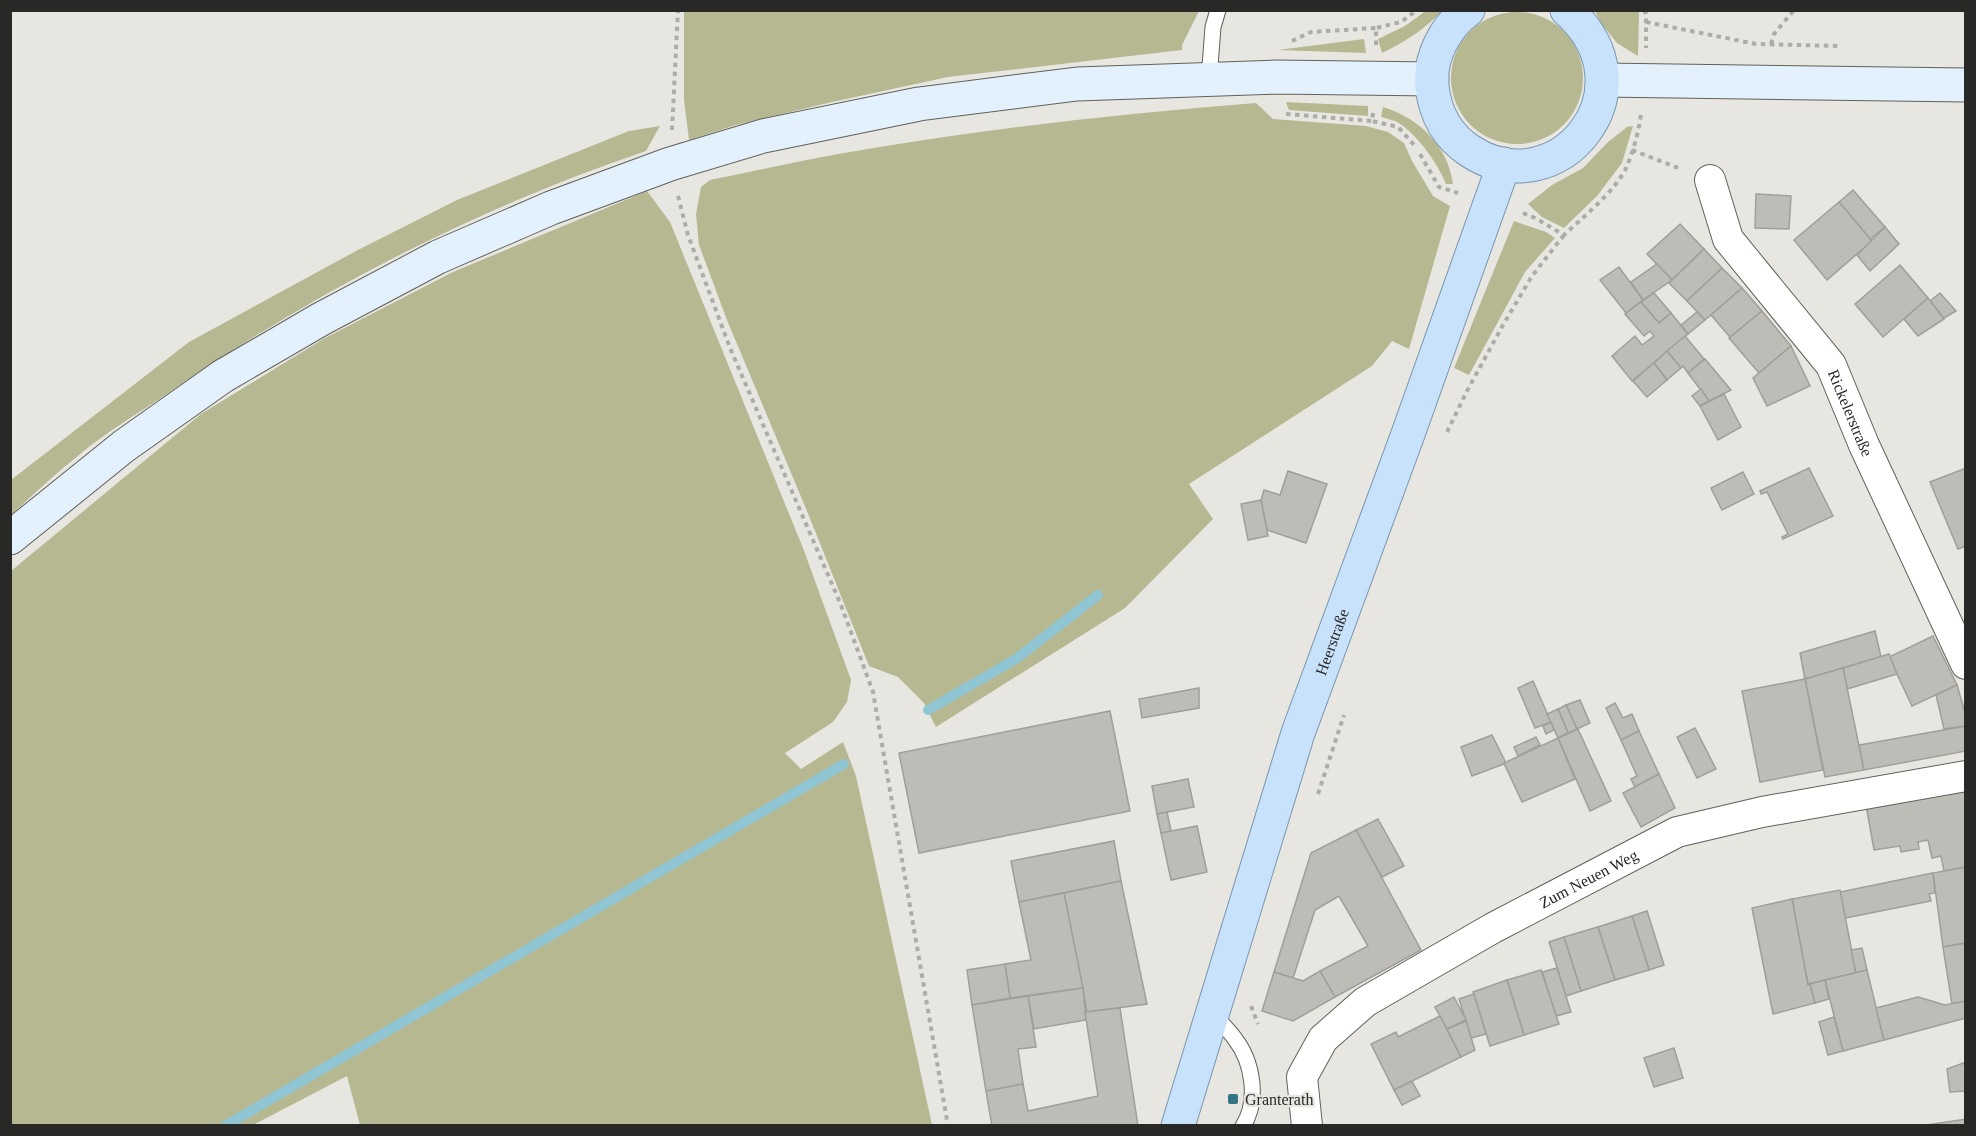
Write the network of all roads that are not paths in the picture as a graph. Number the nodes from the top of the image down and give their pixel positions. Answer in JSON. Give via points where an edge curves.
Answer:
{"nodes":[{"id":1,"x":1218,"y":10,"type":"edge"},
{"id":2,"x":1468,"y":10,"type":"edge"},
{"id":3,"x":1567,"y":10,"type":"edge"},
{"id":4,"x":1209,"y":79,"type":"junction"},
{"id":5,"x":1432,"y":79,"type":"junction"},
{"id":6,"x":1603,"y":80,"type":"junction"},
{"id":7,"x":1965,"y":85,"type":"edge"},
{"id":8,"x":1504,"y":164,"type":"junction"},
{"id":9,"x":1710,"y":180,"type":"road end"},
{"id":10,"x":10,"y":538,"type":"edge"},
{"id":11,"x":1965,"y":664,"type":"edge"},
{"id":12,"x":1965,"y":776,"type":"edge"},
{"id":13,"x":1213,"y":1014,"type":"junction"},
{"id":14,"x":1306,"y":1122,"type":"edge"},
{"id":15,"x":1178,"y":1125,"type":"edge"},
{"id":16,"x":1243,"y":1125,"type":"edge"}],
"edges":[{"from":1,"to":4,"type":"lane"},
{"from":2,"to":5,"type":"main road","via":[[1445,34],[1434,58]]},
{"from":3,"to":6,"type":"main road","via":[[1588,32],[1600,57]]},
{"from":4,"to":5,"type":"street"},
{"from":4,"to":10,"type":"street","via":[[1077,84],[919,104],[763,136],[670,164],[551,208],[438,256],[223,376],[124,446]]},
{"from":5,"to":8,"type":"main road","via":[[1440,117],[1449,132],[1481,158]]},
{"from":6,"to":7,"type":"street"},
{"from":6,"to":8,"type":"main road","via":[[1595,116],[1569,148],[1533,164]]},
{"from":8,"to":13,"type":"main road","name":"Heerstraße","via":[[1298,733]]},
{"from":9,"to":11,"type":"street","name":"Rickelerstraße","via":[[1728,239],[1831,365]]},
{"from":12,"to":14,"type":"street","name":"Zum Neuen Weg","via":[[1762,812],[1677,832],[1493,928],[1365,1002],[1323,1039],[1302,1077]]},
{"from":13,"to":15,"type":"main road","name":"Heerstraße"},
{"from":13,"to":16,"type":"lane","via":[[1237,1041],[1249,1067],[1254,1092]]}]}
